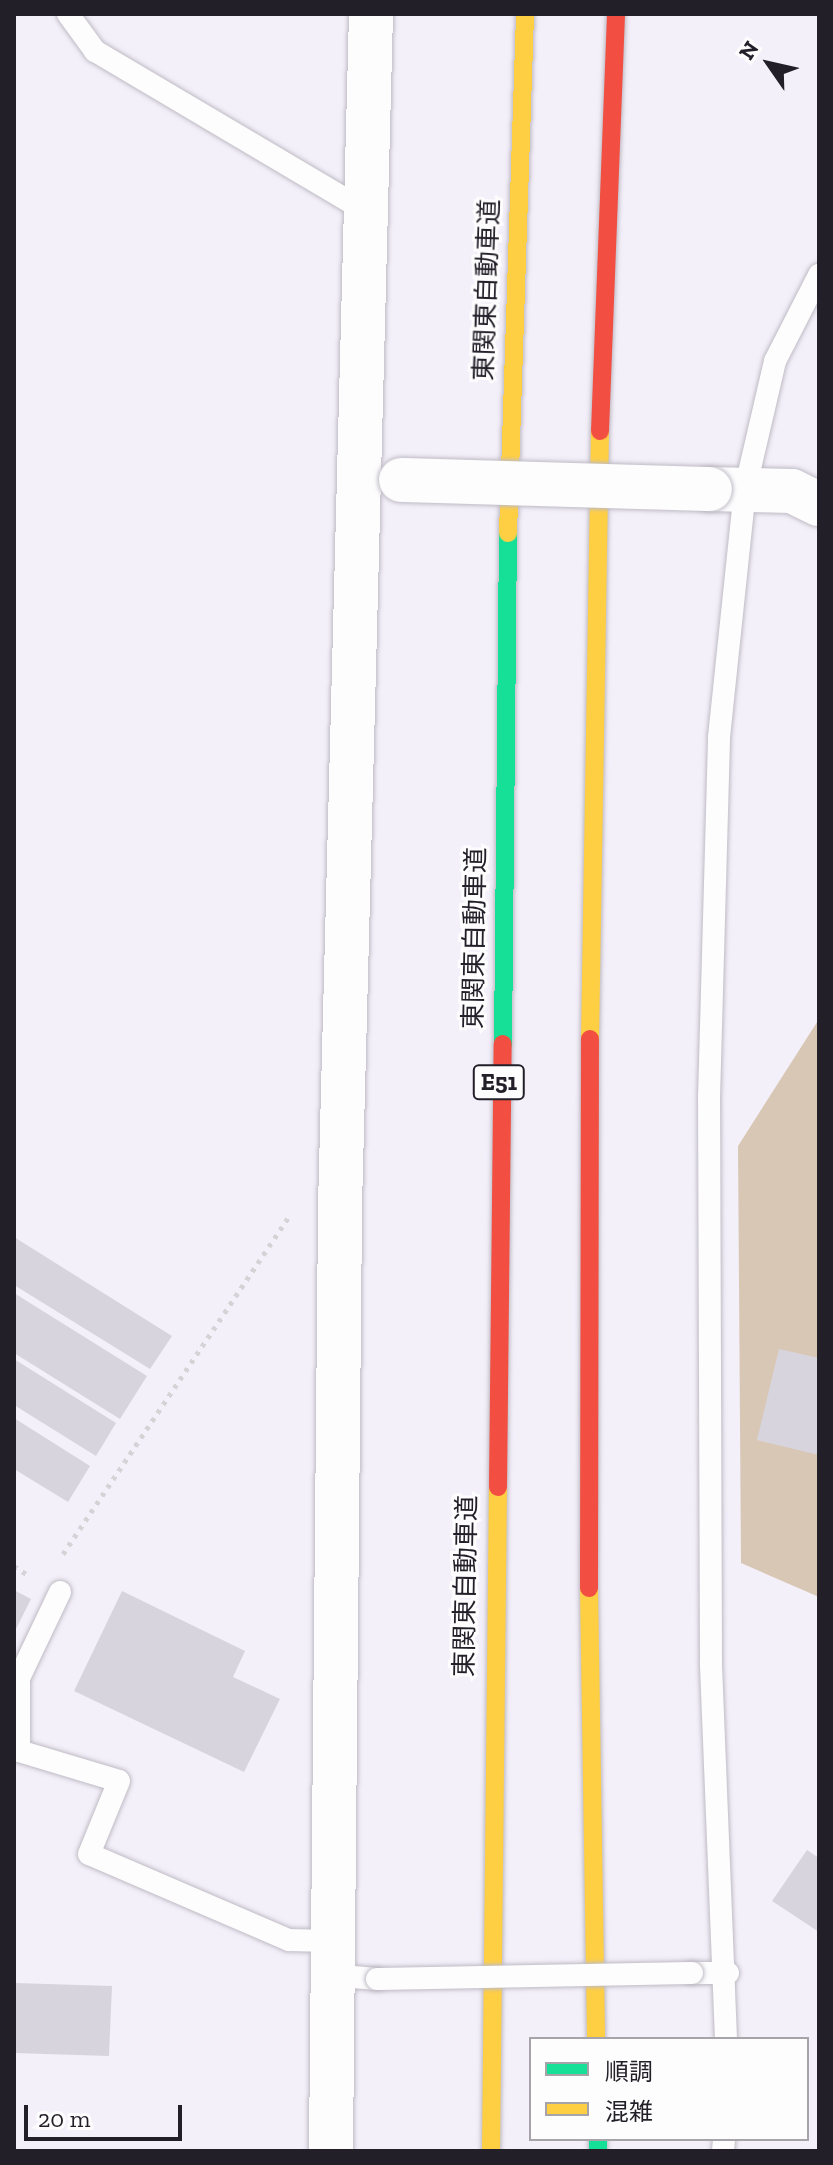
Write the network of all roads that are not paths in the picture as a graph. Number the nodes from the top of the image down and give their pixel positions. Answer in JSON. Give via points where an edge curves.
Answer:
{"nodes":[{"id":1,"x":68,"y":14,"type":"edge"},
{"id":2,"x":371,"y":14,"type":"edge"},
{"id":3,"x":525,"y":14,"type":"edge"},
{"id":4,"x":616,"y":14,"type":"edge"},
{"id":5,"x":366,"y":211,"type":"junction"},
{"id":6,"x":819,"y":275,"type":"edge"},
{"id":7,"x":358,"y":485,"type":"junction"},
{"id":8,"x":727,"y":490,"type":"junction"},
{"id":9,"x":819,"y":504,"type":"edge"},
{"id":10,"x":60,"y":1592,"type":"dead end"},
{"id":11,"x":329,"y":1958,"type":"junction"},
{"id":12,"x":728,"y":1973,"type":"junction"},
{"id":13,"x":596,"y":2037,"type":"edge"},
{"id":14,"x":726,"y":2037,"type":"edge"},
{"id":15,"x":331,"y":2151,"type":"edge"},
{"id":16,"x":491,"y":2151,"type":"edge"}],
"edges":[{"from":1,"to":5,"type":"lane","via":[[95,51]]},
{"from":2,"to":5,"type":"street"},
{"from":3,"to":16,"type":"highway","name":"東関東自動車道","number":"E51","via":[[510,363]]},
{"from":4,"to":13,"type":"highway","via":[[602,330],[585,1318]]},
{"from":5,"to":7,"type":"street"},
{"from":6,"to":8,"type":"lane","via":[[775,361]]},
{"from":7,"to":8,"type":"street","bridge":true,"via":[[401,480]]},
{"from":7,"to":11,"type":"street"},
{"from":8,"to":9,"type":"street","via":[[792,491]]},
{"from":8,"to":12,"type":"lane","via":[[709,1098],[711,1661]]},
{"from":10,"to":11,"type":"lane","via":[[19,1678],[19,1751],[119,1781],[89,1854]]},
{"from":11,"to":12,"type":"lane","bridge":true,"via":[[377,1979]]},
{"from":11,"to":15,"type":"street"},
{"from":12,"to":14,"type":"lane"}]}
